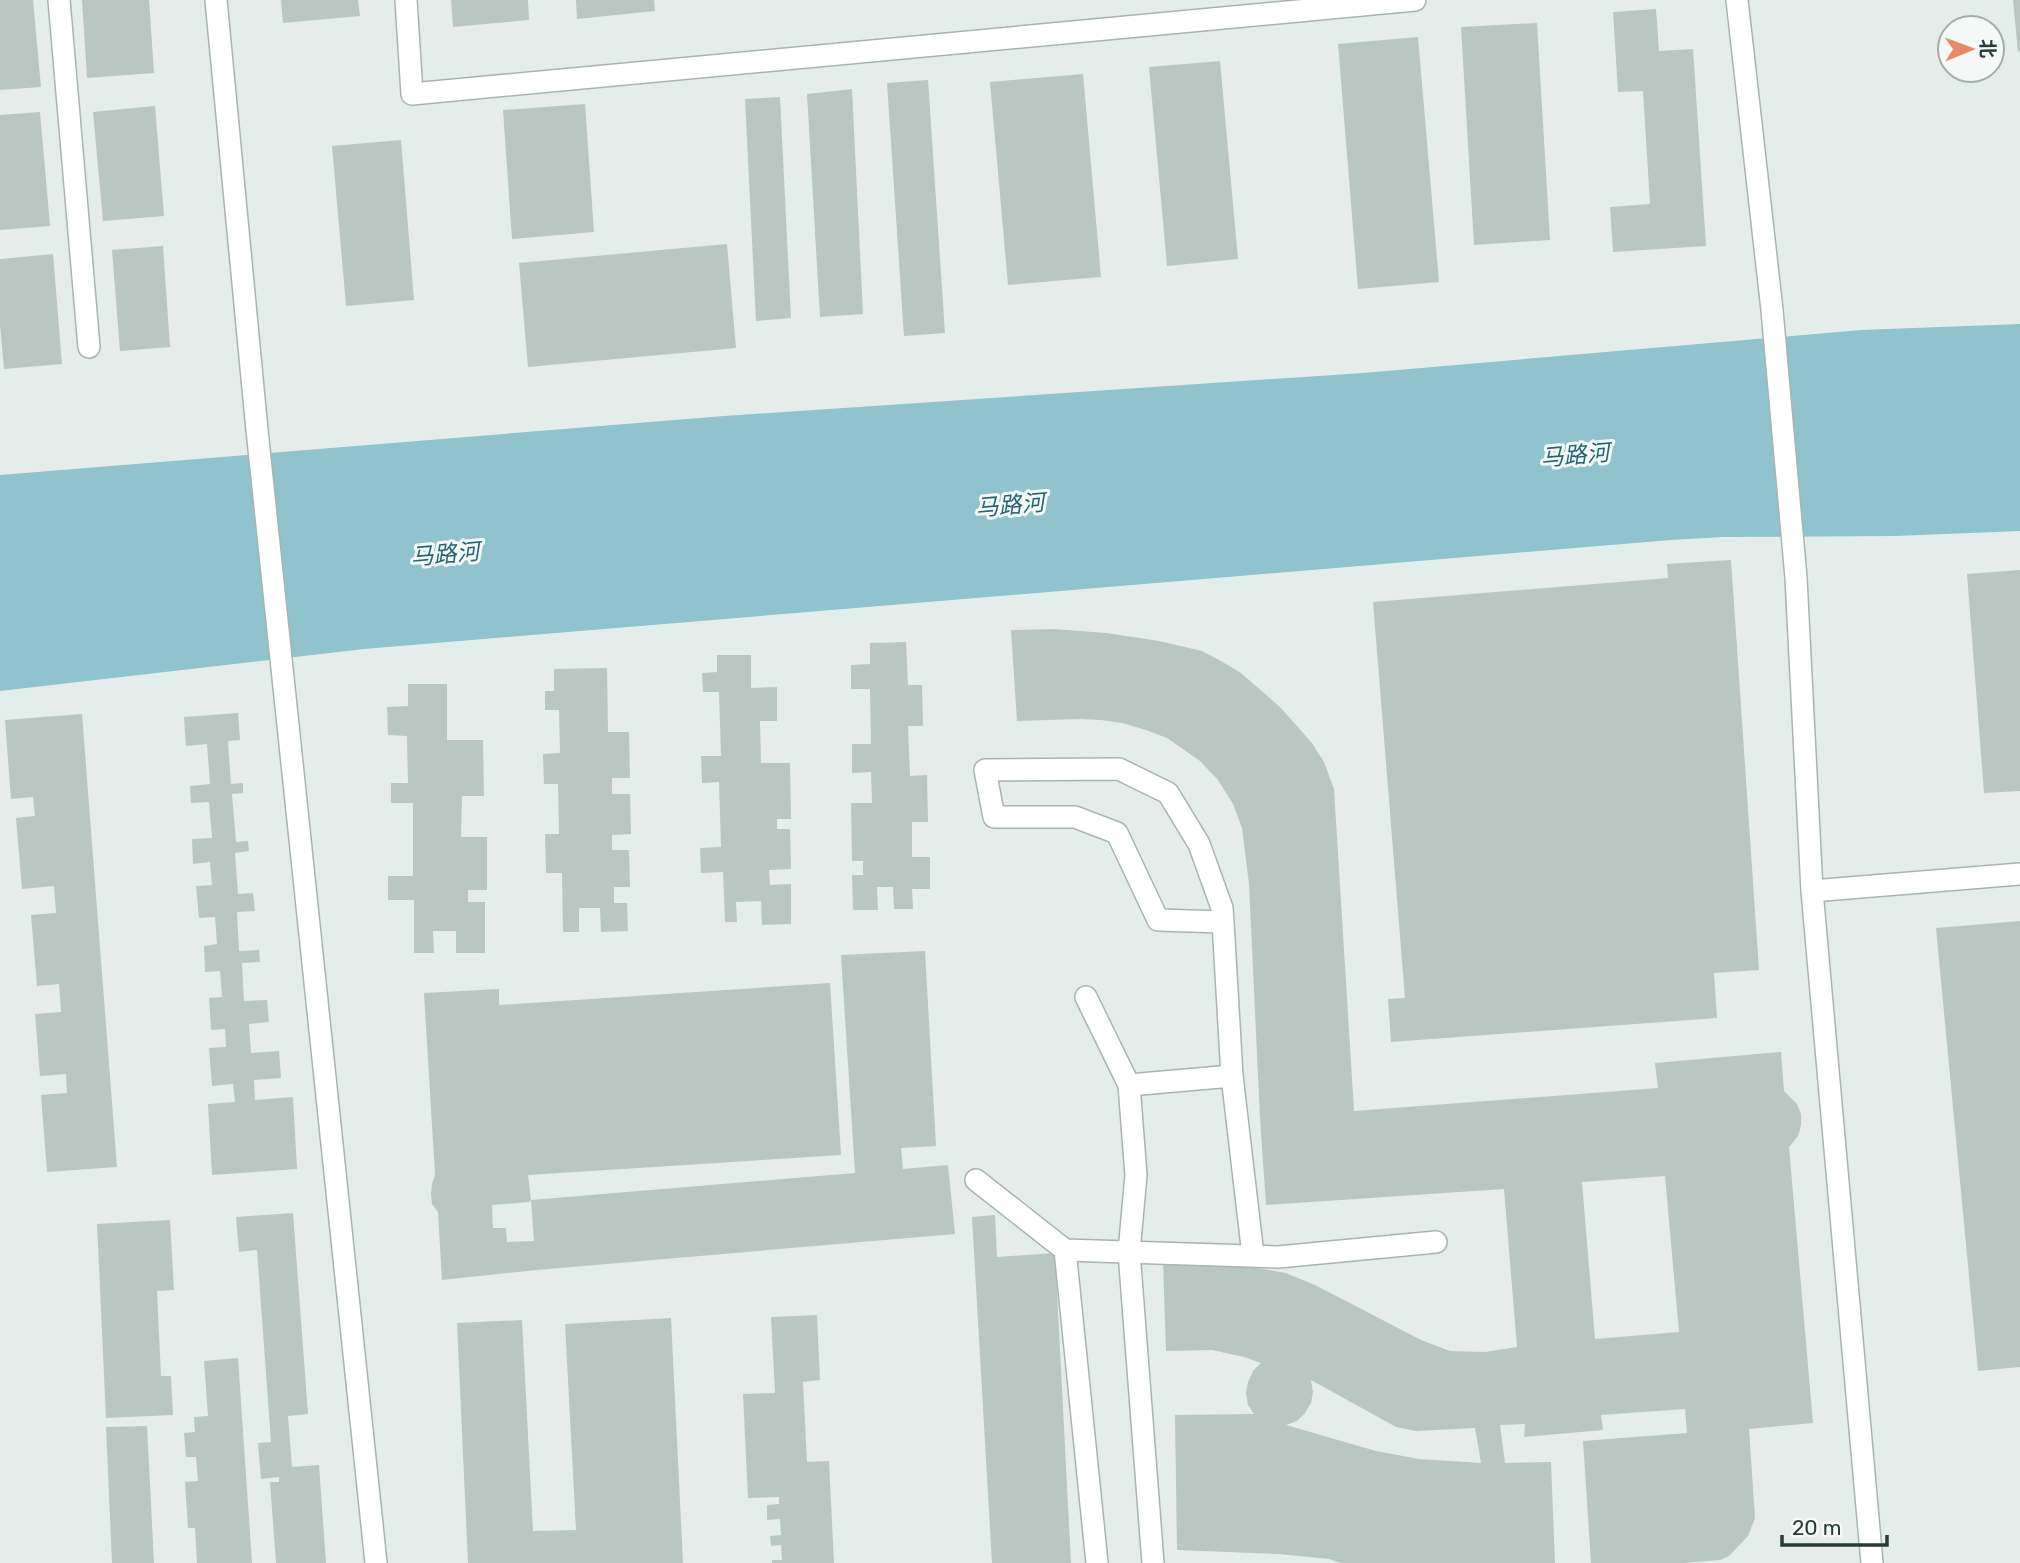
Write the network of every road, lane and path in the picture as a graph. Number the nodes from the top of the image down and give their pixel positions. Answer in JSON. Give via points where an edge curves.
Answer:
{"nodes":[{"id":1,"x":59,"y":0,"type":"edge"},
{"id":2,"x":216,"y":0,"type":"edge"},
{"id":3,"x":407,"y":0,"type":"edge"},
{"id":4,"x":1415,"y":0,"type":"edge"},
{"id":5,"x":1737,"y":0,"type":"edge"},
{"id":6,"x":89,"y":347,"type":"dead end"},
{"id":7,"x":2020,"y":874,"type":"edge"},
{"id":8,"x":1812,"y":891,"type":"junction"},
{"id":9,"x":1223,"y":922,"type":"junction"},
{"id":10,"x":1086,"y":997,"type":"dead end"},
{"id":11,"x":1232,"y":1076,"type":"junction"},
{"id":12,"x":1129,"y":1085,"type":"junction"},
{"id":13,"x":976,"y":1180,"type":"dead end"},
{"id":14,"x":1436,"y":1242,"type":"dead end"},
{"id":15,"x":1065,"y":1251,"type":"junction"},
{"id":16,"x":1129,"y":1252,"type":"junction"},
{"id":17,"x":1253,"y":1255,"type":"junction"},
{"id":18,"x":376,"y":1563,"type":"edge"},
{"id":19,"x":1097,"y":1563,"type":"edge"},
{"id":20,"x":1153,"y":1563,"type":"edge"},
{"id":21,"x":1872,"y":1563,"type":"edge"}],
"edges":[{"from":1,"to":6,"type":"street"},
{"from":2,"to":18,"type":"street"},
{"from":3,"to":4,"type":"street","via":[[412,94]]},
{"from":5,"to":8,"type":"street","via":[[1796,578]]},
{"from":7,"to":8,"type":"street"},
{"from":8,"to":21,"type":"street"},
{"from":9,"to":9,"type":"street","via":[[1158,920],[1118,833],[1075,817],[994,817],[985,770],[1119,769],[1168,793],[1199,844]]},
{"from":9,"to":11,"type":"street"},
{"from":10,"to":12,"type":"street"},
{"from":11,"to":12,"type":"street"},
{"from":11,"to":17,"type":"street"},
{"from":12,"to":16,"type":"street","via":[[1136,1175]]},
{"from":13,"to":15,"type":"street"},
{"from":14,"to":17,"type":"street"},
{"from":15,"to":16,"type":"street"},
{"from":15,"to":19,"type":"street"},
{"from":16,"to":17,"type":"street"},
{"from":16,"to":20,"type":"street"}]}
